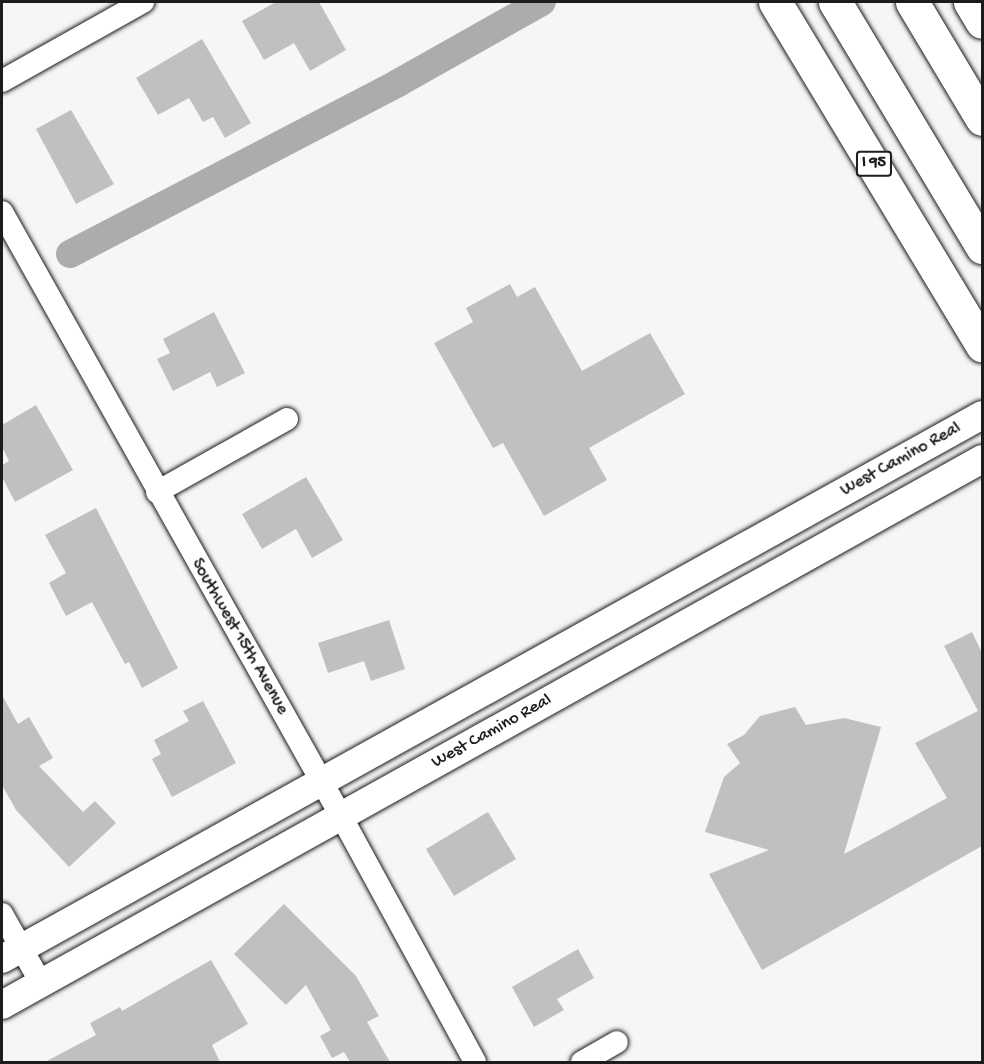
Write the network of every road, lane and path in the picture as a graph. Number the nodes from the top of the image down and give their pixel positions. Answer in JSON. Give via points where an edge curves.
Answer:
{"nodes":[{"id":1,"x":143,"y":2,"type":"edge"},
{"id":2,"x":775,"y":2,"type":"edge"},
{"id":3,"x":835,"y":2,"type":"edge"},
{"id":4,"x":912,"y":2,"type":"edge"},
{"id":5,"x":970,"y":2,"type":"edge"},
{"id":6,"x":982,"y":22,"type":"edge"},
{"id":7,"x":2,"y":81,"type":"edge"},
{"id":8,"x":982,"y":118,"type":"edge"},
{"id":9,"x":2,"y":212,"type":"edge"},
{"id":10,"x":982,"y":247,"type":"edge"},
{"id":11,"x":977,"y":336,"type":"edge"},
{"id":12,"x":982,"y":415,"type":"edge"},
{"id":13,"x":287,"y":419,"type":"dead end"},
{"id":14,"x":982,"y":459,"type":"edge"},
{"id":15,"x":157,"y":492,"type":"junction"},
{"id":16,"x":321,"y":781,"type":"junction"},
{"id":17,"x":341,"y":816,"type":"junction"},
{"id":18,"x":2,"y":915,"type":"edge"},
{"id":19,"x":11,"y":953,"type":"edge"},
{"id":20,"x":41,"y":983,"type":"junction"},
{"id":21,"x":2,"y":1005,"type":"edge"},
{"id":22,"x":617,"y":1042,"type":"dead end"},
{"id":23,"x":475,"y":1062,"type":"edge"},
{"id":24,"x":582,"y":1062,"type":"edge"}],
"edges":[{"from":1,"to":7,"type":"street"},
{"from":2,"to":11,"type":"highway","number":"I 95"},
{"from":3,"to":10,"type":"highway"},
{"from":4,"to":8,"type":"highway"},
{"from":5,"to":6,"type":"highway"},
{"from":9,"to":15,"type":"street","name":"Southwest 15th Avenue"},
{"from":12,"to":16,"type":"street","name":"West Camino Real"},
{"from":13,"to":15,"type":"street"},
{"from":14,"to":17,"type":"street","name":"West Camino Real"},
{"from":15,"to":16,"type":"street","name":"Southwest 15th Avenue"},
{"from":16,"to":17,"type":"street","name":"Southwest 15th Avenue"},
{"from":16,"to":19,"type":"street","name":"West Camino Real"},
{"from":17,"to":20,"type":"street","name":"West Camino Real"},
{"from":17,"to":23,"type":"street","name":"Southwest 15th Avenue"},
{"from":18,"to":19,"type":"street"},
{"from":19,"to":20,"type":"street"},
{"from":20,"to":21,"type":"street","name":"West Camino Real"},
{"from":22,"to":24,"type":"street"}]}
